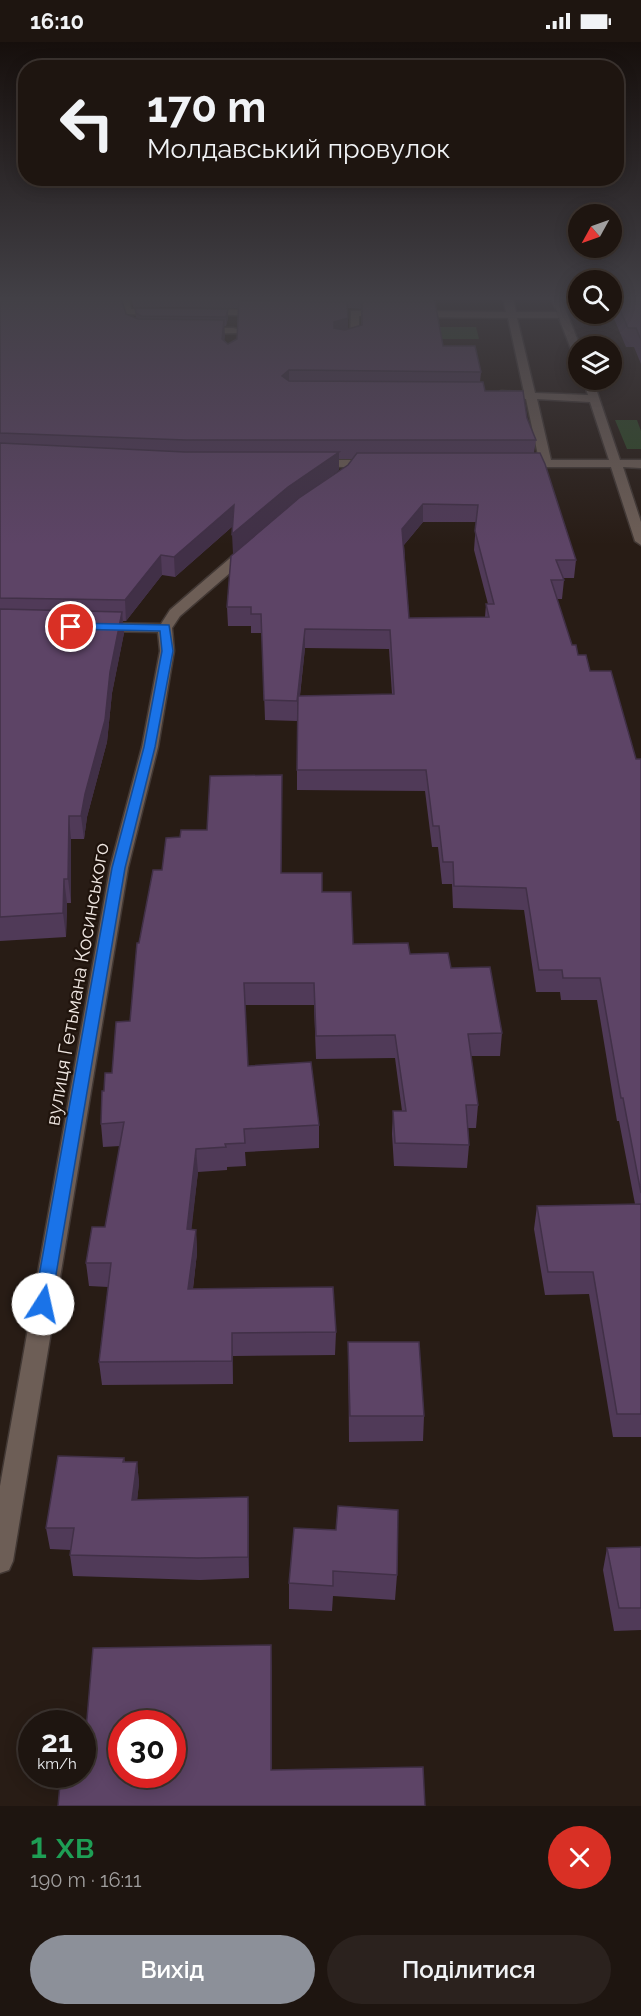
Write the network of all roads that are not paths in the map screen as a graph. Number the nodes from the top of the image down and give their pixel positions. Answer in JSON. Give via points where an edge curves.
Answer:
{"nodes":[{"id":1,"x":527,"y":380,"type":"edge"},
{"id":2,"x":592,"y":390,"type":"edge"},
{"id":3,"x":485,"y":394,"type":"edge"},
{"id":4,"x":530,"y":395,"type":"junction"},
{"id":5,"x":596,"y":399,"type":"junction"},
{"id":6,"x":512,"y":463,"type":"edge"},
{"id":7,"x":546,"y":463,"type":"junction"},
{"id":8,"x":304,"y":464,"type":"edge"},
{"id":9,"x":352,"y":464,"type":"junction"},
{"id":10,"x":386,"y":464,"type":"edge"},
{"id":11,"x":615,"y":464,"type":"junction"},
{"id":12,"x":641,"y":464,"type":"edge"},
{"id":13,"x":335,"y":482,"type":"edge"},
{"id":14,"x":264,"y":536,"type":"edge"},
{"id":15,"x":641,"y":542,"type":"edge"},
{"id":16,"x":82,"y":627,"type":"edge"},
{"id":17,"x":165,"y":628,"type":"junction"},
{"id":18,"x":0,"y":1561,"type":"edge"}],
"edges":[{"from":1,"to":4,"type":"street"},
{"from":2,"to":5,"type":"street"},
{"from":3,"to":4,"type":"street"},
{"from":4,"to":5,"type":"street"},
{"from":4,"to":7,"type":"street"},
{"from":5,"to":11,"type":"street"},
{"from":6,"to":7,"type":"street"},
{"from":7,"to":11,"type":"street"},
{"from":8,"to":9,"type":"street"},
{"from":9,"to":10,"type":"street"},
{"from":9,"to":13,"type":"street"},
{"from":11,"to":12,"type":"street"},
{"from":11,"to":15,"type":"street"},
{"from":14,"to":17,"type":"street","via":[[175,613]]},
{"from":16,"to":17,"type":"street"},
{"from":17,"to":18,"type":"street","name":"вулиця Гетьмана Косинського","via":[[167,651],[150,747],[119,868]]}]}
